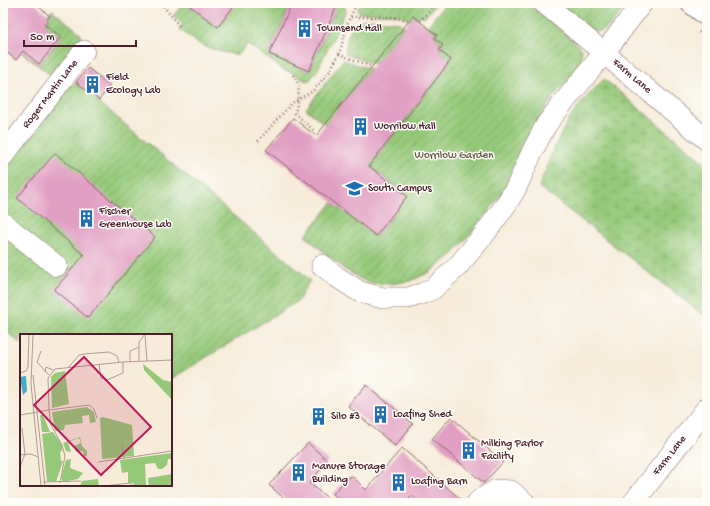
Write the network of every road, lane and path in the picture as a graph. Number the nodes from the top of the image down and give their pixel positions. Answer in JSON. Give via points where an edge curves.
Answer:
{"nodes":[{"id":1,"x":162,"y":3,"type":"edge"},
{"id":2,"x":357,"y":3,"type":"edge"},
{"id":3,"x":437,"y":3,"type":"edge"},
{"id":4,"x":544,"y":3,"type":"edge"},
{"id":5,"x":642,"y":3,"type":"edge"},
{"id":6,"x":692,"y":3,"type":"edge"},
{"id":7,"x":707,"y":15,"type":"edge"},
{"id":8,"x":351,"y":17,"type":"junction"},
{"id":9,"x":409,"y":21,"type":"dead end"},
{"id":10,"x":420,"y":21,"type":"dead end"},
{"id":11,"x":180,"y":27,"type":"dead end"},
{"id":12,"x":84,"y":51,"type":"dead end"},
{"id":13,"x":604,"y":53,"type":"junction"},
{"id":14,"x":339,"y":54,"type":"junction"},
{"id":15,"x":370,"y":66,"type":"dead end"},
{"id":16,"x":293,"y":75,"type":"dead end"},
{"id":17,"x":298,"y":99,"type":"junction"},
{"id":18,"x":315,"y":132,"type":"dead end"},
{"id":19,"x":707,"y":140,"type":"edge"},
{"id":20,"x":258,"y":141,"type":"dead end"},
{"id":21,"x":3,"y":156,"type":"edge"},
{"id":22,"x":3,"y":223,"type":"edge"},
{"id":23,"x":322,"y":265,"type":"dead end"},
{"id":24,"x":57,"y":266,"type":"dead end"},
{"id":25,"x":707,"y":408,"type":"edge"},
{"id":26,"x":477,"y":503,"type":"edge"},
{"id":27,"x":526,"y":503,"type":"edge"},
{"id":28,"x":633,"y":503,"type":"edge"}],
"edges":[{"from":1,"to":11,"type":"path"},
{"from":2,"to":8,"type":"path"},
{"from":3,"to":10,"type":"path"},
{"from":4,"to":13,"type":"street"},
{"from":5,"to":13,"type":"street","name":"Farm Lane"},
{"from":6,"to":7,"type":"main road"},
{"from":8,"to":9,"type":"path","via":[[393,17]]},
{"from":8,"to":14,"type":"path"},
{"from":12,"to":21,"type":"street","name":"Roger Martin Lane"},
{"from":13,"to":19,"type":"street","name":"Farm Lane"},
{"from":13,"to":23,"type":"street","via":[[546,125],[505,206],[457,267],[434,288],[424,294],[408,298],[383,298],[360,292]]},
{"from":14,"to":15,"type":"path"},
{"from":14,"to":17,"type":"path","via":[[329,72],[313,91]]},
{"from":16,"to":17,"type":"path","via":[[299,85]]},
{"from":17,"to":18,"type":"path","via":[[295,113]]},
{"from":17,"to":20,"type":"path"},
{"from":22,"to":24,"type":"street"},
{"from":25,"to":28,"type":"street","name":"Farm Lane"},
{"from":26,"to":27,"type":"street","via":[[496,490],[511,491]]}]}
